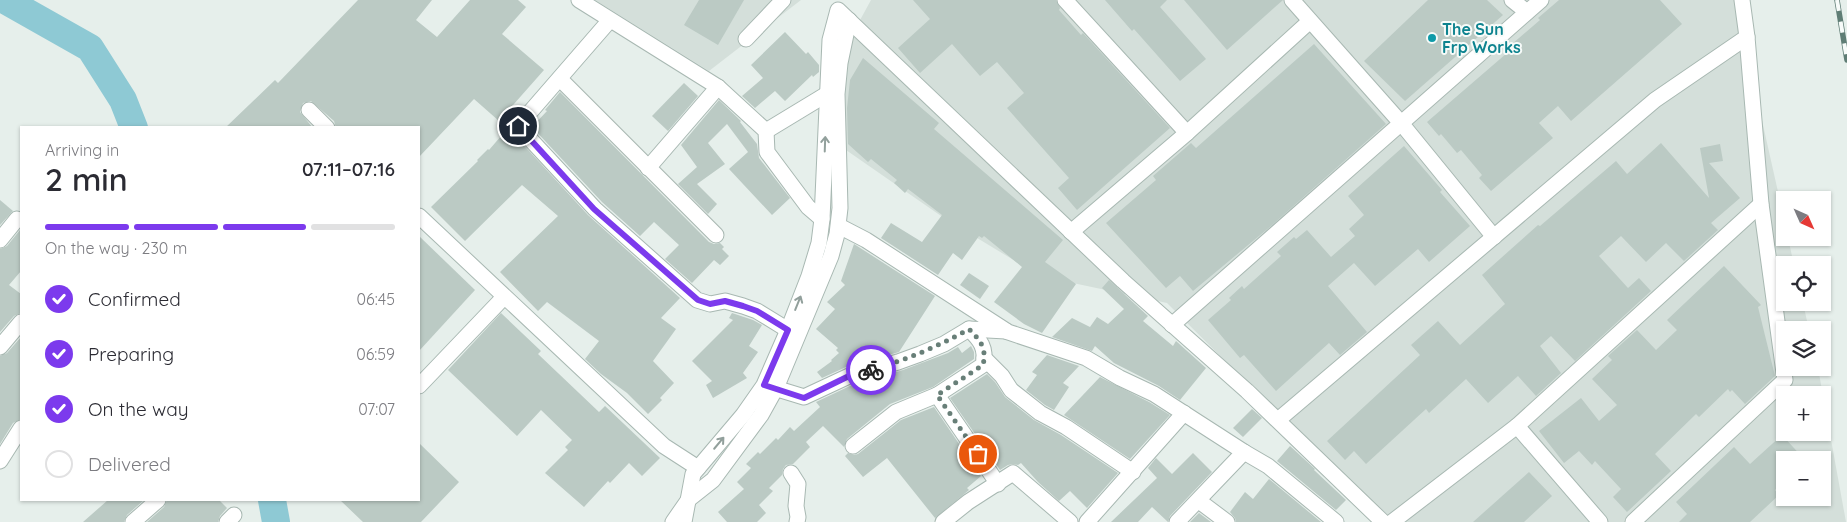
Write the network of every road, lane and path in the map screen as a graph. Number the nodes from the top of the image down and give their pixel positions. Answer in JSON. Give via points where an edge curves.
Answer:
{"nodes":[{"id":1,"x":579,"y":0,"type":"edge"},
{"id":2,"x":783,"y":0,"type":"edge"},
{"id":3,"x":1065,"y":0,"type":"edge"},
{"id":4,"x":1292,"y":0,"type":"edge"},
{"id":5,"x":1512,"y":0,"type":"edge"},
{"id":6,"x":1541,"y":0,"type":"edge"},
{"id":7,"x":1742,"y":0,"type":"edge"},
{"id":8,"x":1527,"y":12,"type":"junction"},
{"id":9,"x":844,"y":15,"type":"junction"},
{"id":10,"x":610,"y":20,"type":"junction"},
{"id":11,"x":1310,"y":21,"type":"junction"},
{"id":12,"x":1747,"y":38,"type":"junction"},
{"id":13,"x":746,"y":39,"type":"dead end"},
{"id":14,"x":560,"y":79,"type":"junction"},
{"id":15,"x":718,"y":87,"type":"junction"},
{"id":16,"x":827,"y":94,"type":"junction"},
{"id":17,"x":309,"y":110,"type":"dead end"},
{"id":18,"x":1401,"y":123,"type":"junction"},
{"id":19,"x":325,"y":126,"type":"edge"},
{"id":20,"x":766,"y":132,"type":"junction"},
{"id":21,"x":1187,"y":133,"type":"junction"},
{"id":22,"x":648,"y":168,"type":"junction"},
{"id":23,"x":1761,"y":204,"type":"junction"},
{"id":24,"x":420,"y":217,"type":"edge"},
{"id":25,"x":17,"y":219,"type":"dead end"},
{"id":26,"x":822,"y":219,"type":"junction"},
{"id":27,"x":839,"y":226,"type":"junction"},
{"id":28,"x":1071,"y":232,"type":"junction"},
{"id":29,"x":716,"y":235,"type":"dead end"},
{"id":30,"x":1494,"y":236,"type":"junction"},
{"id":31,"x":0,"y":240,"type":"edge"},
{"id":32,"x":504,"y":297,"type":"junction"},
{"id":33,"x":20,"y":323,"type":"edge"},
{"id":34,"x":1172,"y":325,"type":"junction"},
{"id":35,"x":969,"y":329,"type":"junction"},
{"id":36,"x":788,"y":330,"type":"junction"},
{"id":37,"x":1008,"y":332,"type":"junction"},
{"id":38,"x":0,"y":347,"type":"edge"},
{"id":39,"x":984,"y":358,"type":"junction"},
{"id":40,"x":420,"y":385,"type":"edge"},
{"id":41,"x":770,"y":387,"type":"junction"},
{"id":42,"x":937,"y":395,"type":"junction"},
{"id":43,"x":1184,"y":413,"type":"junction"},
{"id":44,"x":1278,"y":420,"type":"junction"},
{"id":45,"x":1517,"y":426,"type":"junction"},
{"id":46,"x":20,"y":430,"type":"edge"},
{"id":47,"x":853,"y":446,"type":"dead end"},
{"id":48,"x":1244,"y":452,"type":"junction"},
{"id":49,"x":0,"y":460,"type":"edge"},
{"id":50,"x":698,"y":468,"type":"junction"},
{"id":51,"x":1133,"y":472,"type":"junction"},
{"id":52,"x":791,"y":473,"type":"dead end"},
{"id":53,"x":998,"y":484,"type":"junction"},
{"id":54,"x":689,"y":499,"type":"junction"},
{"id":55,"x":157,"y":501,"type":"edge"},
{"id":56,"x":1199,"y":501,"type":"junction"},
{"id":57,"x":133,"y":522,"type":"edge"},
{"id":58,"x":673,"y":522,"type":"edge"},
{"id":59,"x":684,"y":522,"type":"edge"},
{"id":60,"x":797,"y":522,"type":"edge"},
{"id":61,"x":943,"y":522,"type":"edge"},
{"id":62,"x":1070,"y":522,"type":"edge"},
{"id":63,"x":1087,"y":522,"type":"edge"},
{"id":64,"x":1177,"y":522,"type":"edge"},
{"id":65,"x":1228,"y":522,"type":"edge"},
{"id":66,"x":1336,"y":522,"type":"edge"},
{"id":67,"x":1383,"y":522,"type":"edge"},
{"id":68,"x":1392,"y":522,"type":"edge"},
{"id":69,"x":1600,"y":522,"type":"edge"},
{"id":70,"x":1633,"y":522,"type":"edge"}],
"edges":[{"from":1,"to":10,"type":"street"},
{"from":2,"to":13,"type":"street"},
{"from":3,"to":21,"type":"street"},
{"from":4,"to":11,"type":"street"},
{"from":5,"to":8,"type":"street"},
{"from":6,"to":8,"type":"street"},
{"from":7,"to":12,"type":"street"},
{"from":8,"to":18,"type":"street"},
{"from":9,"to":16,"type":"street","via":[[830,40]]},
{"from":9,"to":27,"type":"street","via":[[837,94]]},
{"from":9,"to":28,"type":"street"},
{"from":10,"to":14,"type":"street"},
{"from":10,"to":15,"type":"street"},
{"from":11,"to":18,"type":"street"},
{"from":11,"to":21,"type":"street"},
{"from":12,"to":23,"type":"street"},
{"from":12,"to":30,"type":"street","via":[[1655,100]]},
{"from":14,"to":22,"type":"street"},
{"from":14,"to":36,"type":"street","via":[[518,126],[594,209],[698,300],[710,304],[725,301],[743,306]]},
{"from":15,"to":20,"type":"street"},
{"from":15,"to":22,"type":"street"},
{"from":16,"to":20,"type":"street"},
{"from":26,"to":16,"type":"street","one_way":true},
{"from":17,"to":19,"type":"street"},
{"from":18,"to":30,"type":"street"},
{"from":18,"to":34,"type":"street"},
{"from":20,"to":26,"type":"street","via":[[767,152],[808,207]]},
{"from":21,"to":28,"type":"street"},
{"from":22,"to":29,"type":"street"},
{"from":23,"to":45,"type":"street"},
{"from":23,"to":70,"type":"street","via":[[1785,380]]},
{"from":24,"to":32,"type":"street"},
{"from":25,"to":31,"type":"street"},
{"from":36,"to":26,"type":"street","one_way":true,"via":[[809,276]]},
{"from":27,"to":37,"type":"street"},
{"from":27,"to":41,"type":"street","via":[[831,256]]},
{"from":28,"to":34,"type":"street"},
{"from":30,"to":44,"type":"street"},
{"from":32,"to":40,"type":"street"},
{"from":32,"to":50,"type":"street","via":[[664,446]]},
{"from":33,"to":38,"type":"street"},
{"from":34,"to":44,"type":"street"},
{"from":35,"to":37,"type":"street"},
{"from":35,"to":39,"type":"street","via":[[981,342]]},
{"from":35,"to":41,"type":"street","via":[[944,344],[849,376],[804,398]]},
{"from":36,"to":41,"type":"street"},
{"from":37,"to":43,"type":"street","via":[[1086,358]]},
{"from":39,"to":42,"type":"street","via":[[983,365]]},
{"from":39,"to":51,"type":"street","via":[[1011,390],[1040,413]]},
{"from":50,"to":41,"type":"street","one_way":true},
{"from":41,"to":54,"type":"street","via":[[748,434],[713,480]]},
{"from":42,"to":47,"type":"street","via":[[896,412]]},
{"from":42,"to":53,"type":"street"},
{"from":43,"to":48,"type":"street"},
{"from":43,"to":51,"type":"street"},
{"from":44,"to":67,"type":"street"},
{"from":45,"to":68,"type":"street"},
{"from":45,"to":69,"type":"street"},
{"from":46,"to":49,"type":"street"},
{"from":48,"to":56,"type":"street"},
{"from":48,"to":66,"type":"street","via":[[1268,466]]},
{"from":50,"to":54,"type":"street","via":[[693,474]]},
{"from":51,"to":63,"type":"street"},
{"from":52,"to":60,"type":"street","via":[[798,484]]},
{"from":53,"to":61,"type":"street"},
{"from":53,"to":62,"type":"street","via":[[1014,473]]},
{"from":54,"to":58,"type":"street"},
{"from":54,"to":59,"type":"street"},
{"from":55,"to":57,"type":"street"},
{"from":56,"to":64,"type":"street"},
{"from":56,"to":65,"type":"street"}]}
